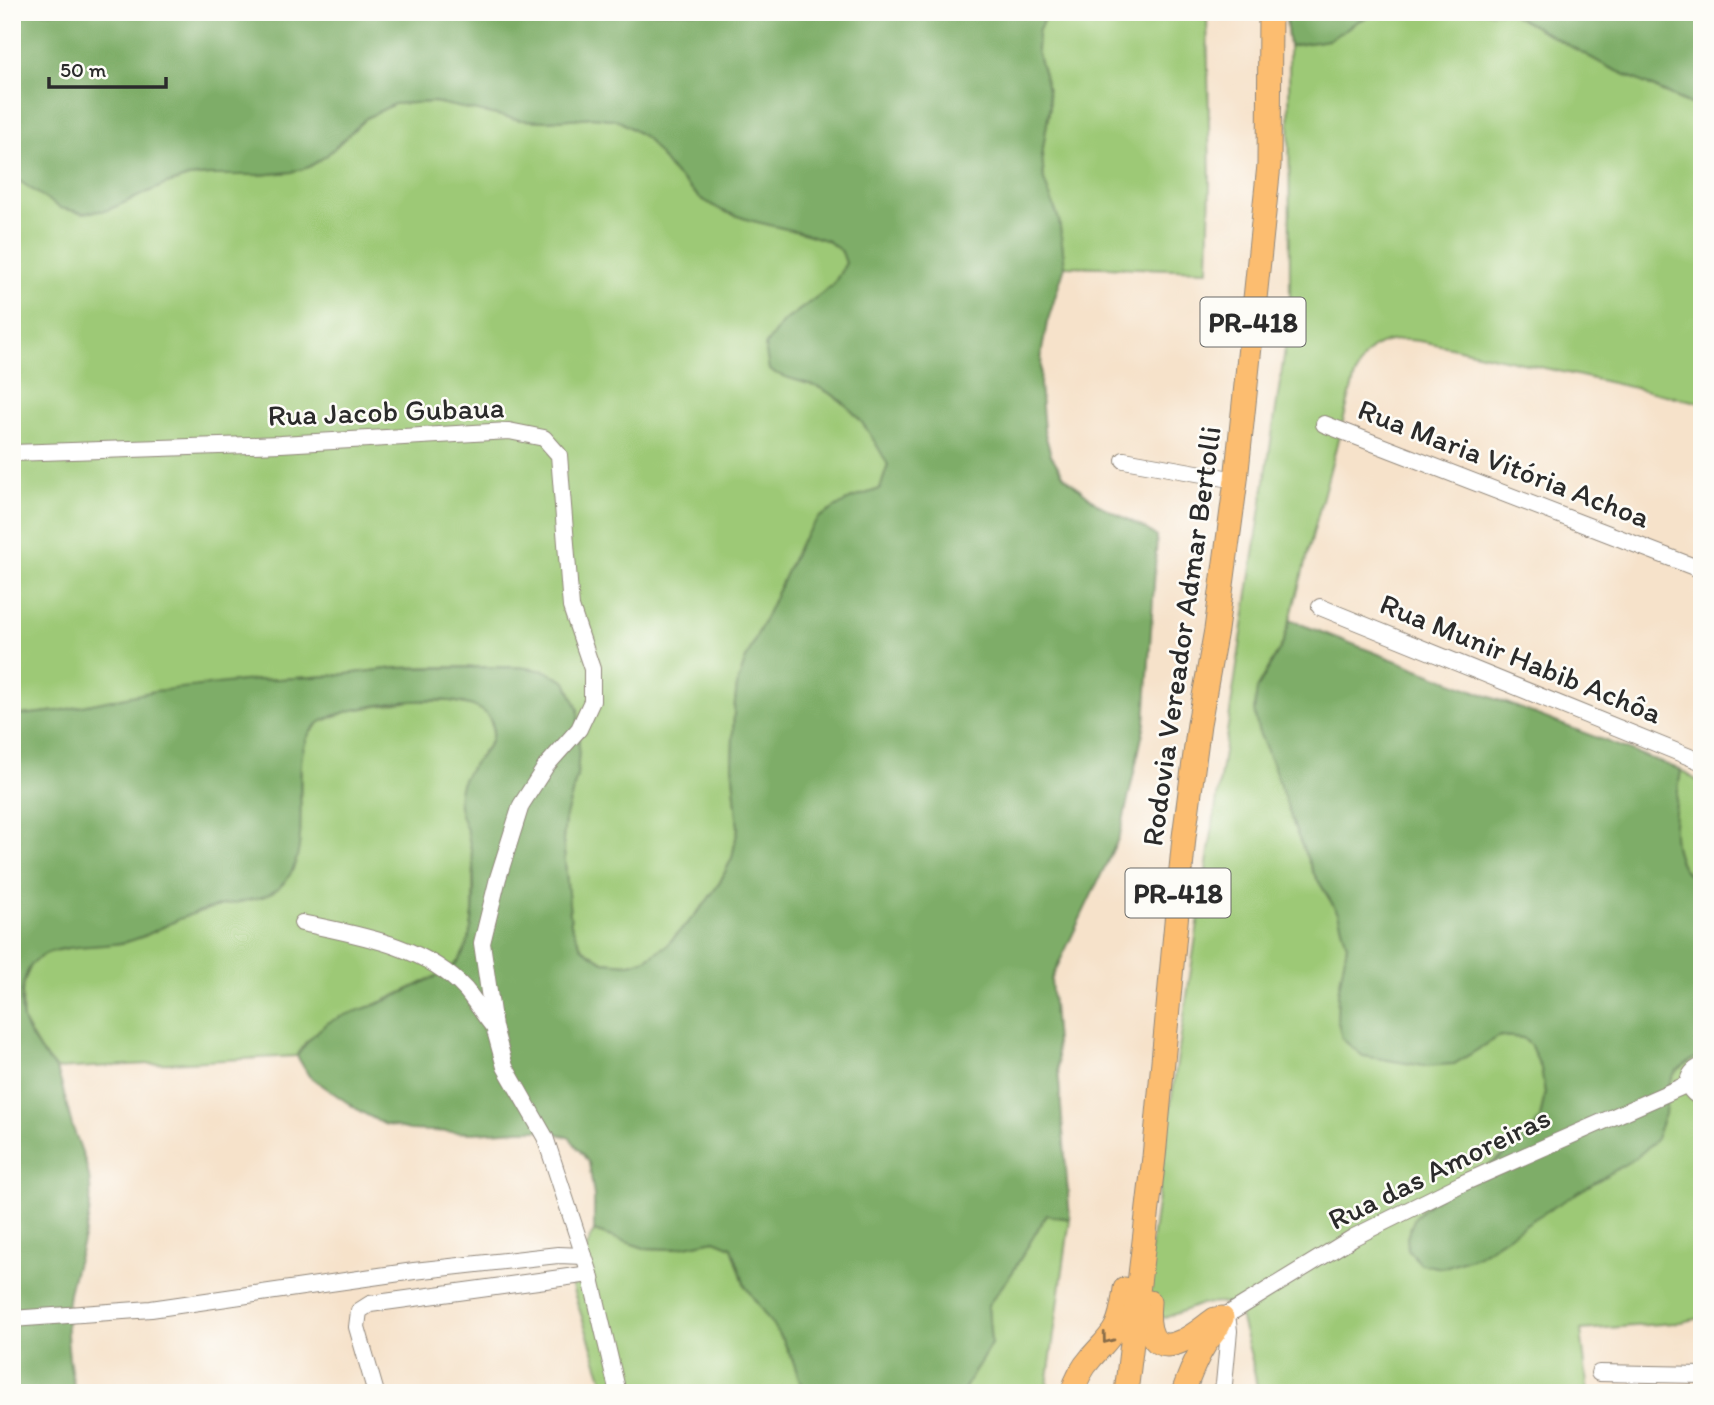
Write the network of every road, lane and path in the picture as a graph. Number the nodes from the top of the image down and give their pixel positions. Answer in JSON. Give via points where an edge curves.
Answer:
{"nodes":[{"id":1,"x":1270,"y":12,"type":"edge"},
{"id":2,"x":1324,"y":424,"type":"dead end"},
{"id":3,"x":12,"y":453,"type":"edge"},
{"id":4,"x":1124,"y":460,"type":"dead end"},
{"id":5,"x":1236,"y":480,"type":"junction"},
{"id":6,"x":1702,"y":570,"type":"edge"},
{"id":7,"x":1320,"y":607,"type":"dead end"},
{"id":8,"x":1702,"y":762,"type":"edge"},
{"id":9,"x":302,"y":923,"type":"dead end"},
{"id":10,"x":494,"y":1027,"type":"junction"},
{"id":11,"x":1702,"y":1066,"type":"edge"},
{"id":12,"x":1688,"y":1084,"type":"junction"},
{"id":13,"x":1702,"y":1098,"type":"edge"},
{"id":14,"x":1154,"y":1157,"type":"junction"},
{"id":15,"x":584,"y":1255,"type":"junction"},
{"id":16,"x":590,"y":1274,"type":"junction"},
{"id":17,"x":1225,"y":1316,"type":"junction"},
{"id":18,"x":12,"y":1319,"type":"edge"},
{"id":19,"x":1599,"y":1373,"type":"dead end"},
{"id":20,"x":1702,"y":1375,"type":"edge"},
{"id":21,"x":376,"y":1393,"type":"edge"},
{"id":22,"x":618,"y":1393,"type":"edge"},
{"id":23,"x":1072,"y":1393,"type":"edge"},
{"id":24,"x":1126,"y":1393,"type":"edge"},
{"id":25,"x":1183,"y":1393,"type":"edge"},
{"id":26,"x":1221,"y":1393,"type":"edge"}],
"edges":[{"from":1,"to":5,"type":"highway","name":"Rodovia Vereador Admar Bertolli","number":"PR-418","via":[[1269,165]]},
{"from":2,"to":6,"type":"street","name":"Rua Maria Vitória Achoa"},
{"from":3,"to":10,"type":"street","name":"Rua Jacob Gubaua","via":[[509,431],[544,438],[559,455],[571,607],[592,669],[592,701],[579,729],[522,805],[498,878],[482,943]]},
{"from":4,"to":5,"type":"street"},
{"from":5,"to":14,"type":"highway","name":"Rodovia Vereador Admar Bertolli","number":"PR-418","via":[[1184,838]]},
{"from":7,"to":8,"type":"street","name":"Rua Munir Habib Achôa"},
{"from":9,"to":10,"type":"street","via":[[378,939],[432,962],[465,989]]},
{"from":10,"to":15,"type":"street","name":"Rua Jacob Gubaua","via":[[505,1067],[545,1137]]},
{"from":11,"to":12,"type":"street","name":"Rua das Amoreiras","via":[[1694,1069]]},
{"from":12,"to":13,"type":"street","via":[[1693,1094]]},
{"from":12,"to":17,"type":"street","name":"Rua das Amoreiras","via":[[1366,1231]]},
{"from":14,"to":17,"type":"highway","via":[[1161,1174],[1149,1332],[1162,1344],[1181,1342]]},
{"from":14,"to":23,"type":"highway","one_way":true,"via":[[1145,1169],[1119,1319],[1077,1377]]},
{"from":14,"to":24,"type":"highway","name":"Rodovia Vereador Admar Bertolli","number":"PR-418"},
{"from":15,"to":16,"type":"street","name":"Rua Jacob Gubaua"},
{"from":15,"to":18,"type":"street","via":[[414,1271],[151,1309]]},
{"from":16,"to":21,"type":"street","via":[[370,1304],[359,1311],[357,1326]]},
{"from":16,"to":22,"type":"street","name":"Rua Jacob Gubaua"},
{"from":17,"to":25,"type":"highway","via":[[1205,1344]]},
{"from":17,"to":26,"type":"street","via":[[1230,1331]]},
{"from":19,"to":20,"type":"street"}]}
